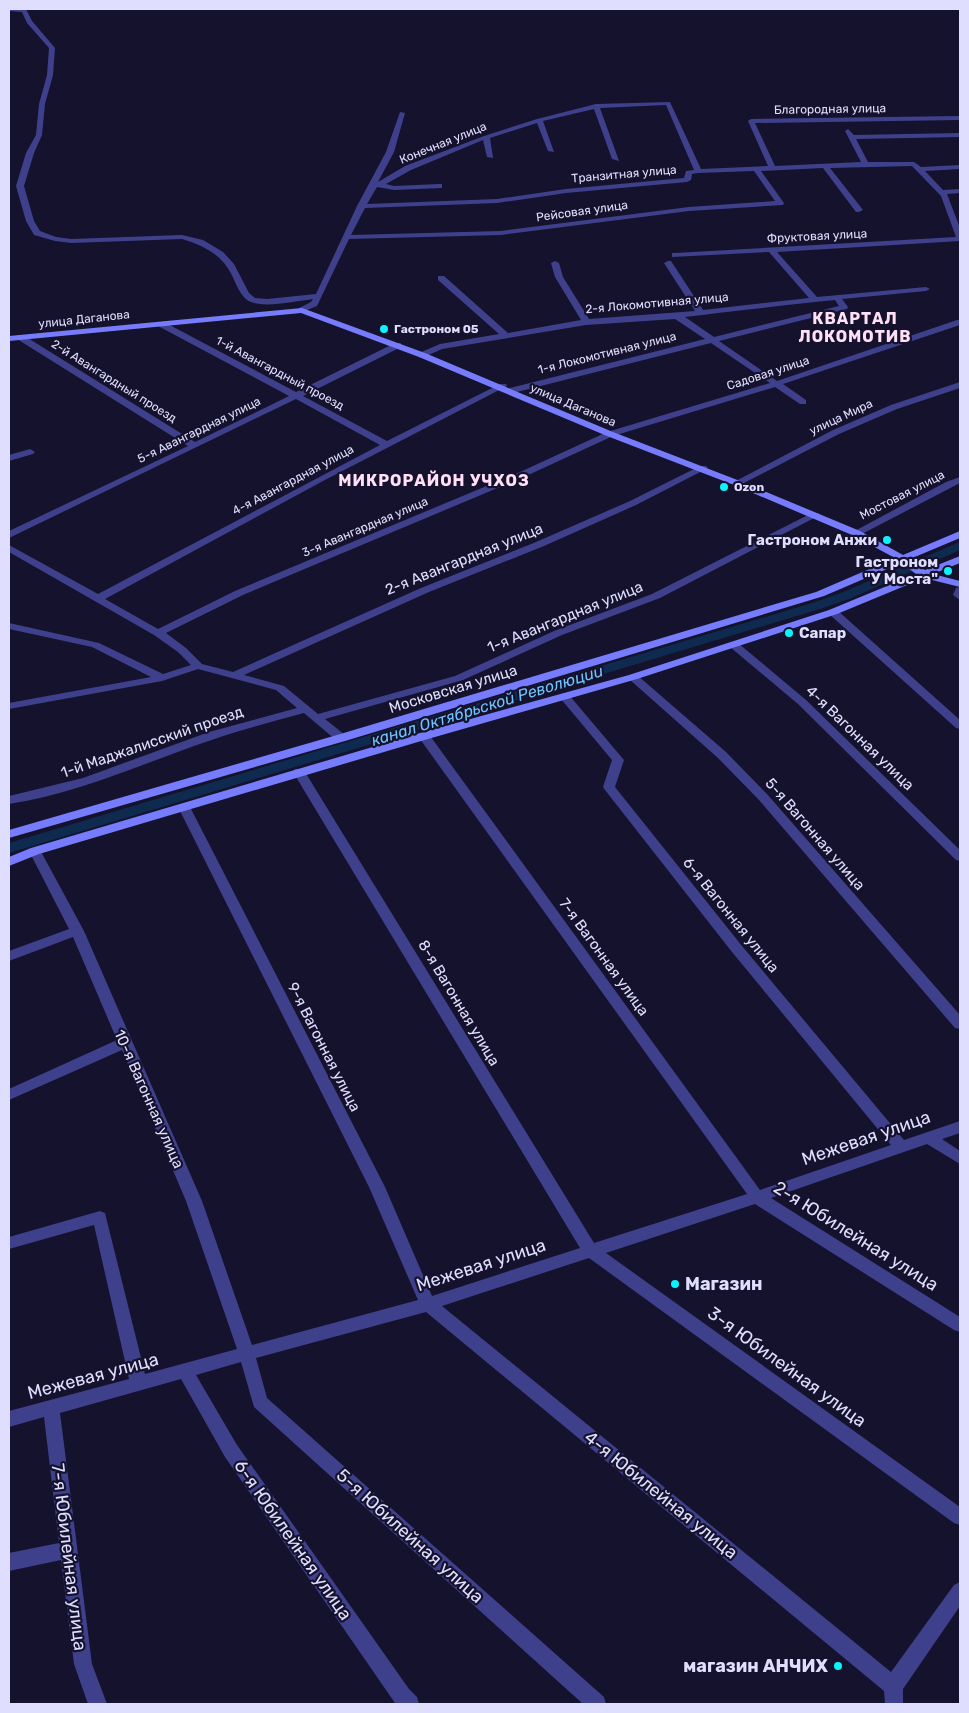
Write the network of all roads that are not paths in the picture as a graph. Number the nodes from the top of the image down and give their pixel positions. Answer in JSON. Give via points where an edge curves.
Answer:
{"nodes":[{"id":1,"x":9,"y":9,"type":"edge"},
{"id":2,"x":596,"y":106,"type":"junction"},
{"id":3,"x":402,"y":113,"type":"dead end"},
{"id":4,"x":960,"y":118,"type":"edge"},
{"id":5,"x":539,"y":120,"type":"junction"},
{"id":6,"x":842,"y":120,"type":"junction"},
{"id":7,"x":960,"y":135,"type":"edge"},
{"id":8,"x":486,"y":137,"type":"junction"},
{"id":9,"x":851,"y":137,"type":"junction"},
{"id":10,"x":552,"y":151,"type":"dead end"},
{"id":11,"x":491,"y":157,"type":"dead end"},
{"id":12,"x":616,"y":160,"type":"dead end"},
{"id":13,"x":866,"y":164,"type":"junction"},
{"id":14,"x":824,"y":165,"type":"junction"},
{"id":15,"x":916,"y":167,"type":"junction"},
{"id":16,"x":960,"y":167,"type":"edge"},
{"id":17,"x":756,"y":168,"type":"junction"},
{"id":18,"x":772,"y":168,"type":"junction"},
{"id":19,"x":698,"y":170,"type":"junction"},
{"id":20,"x":375,"y":185,"type":"junction"},
{"id":21,"x":439,"y":186,"type":"dead end"},
{"id":22,"x":960,"y":191,"type":"edge"},
{"id":23,"x":940,"y":192,"type":"junction"},
{"id":24,"x":361,"y":206,"type":"junction"},
{"id":25,"x":860,"y":210,"type":"dead end"},
{"id":26,"x":346,"y":237,"type":"junction"},
{"id":27,"x":960,"y":238,"type":"edge"},
{"id":28,"x":771,"y":250,"type":"junction"},
{"id":29,"x":675,"y":255,"type":"dead end"},
{"id":30,"x":554,"y":263,"type":"dead end"},
{"id":31,"x":668,"y":263,"type":"dead end"},
{"id":32,"x":441,"y":278,"type":"dead end"},
{"id":33,"x":926,"y":289,"type":"dead end"},
{"id":34,"x":319,"y":296,"type":"junction"},
{"id":35,"x":838,"y":299,"type":"junction"},
{"id":36,"x":816,"y":301,"type":"junction"},
{"id":37,"x":303,"y":310,"type":"junction"},
{"id":38,"x":701,"y":314,"type":"junction"},
{"id":39,"x":677,"y":316,"type":"junction"},
{"id":40,"x":586,"y":322,"type":"junction"},
{"id":41,"x":960,"y":322,"type":"edge"},
{"id":42,"x":161,"y":323,"type":"junction"},
{"id":43,"x":505,"y":335,"type":"junction"},
{"id":44,"x":20,"y":337,"type":"junction"},
{"id":45,"x":9,"y":338,"type":"edge"},
{"id":46,"x":711,"y":340,"type":"junction"},
{"id":47,"x":398,"y":345,"type":"junction"},
{"id":48,"x":422,"y":355,"type":"junction"},
{"id":49,"x":776,"y":384,"type":"junction"},
{"id":50,"x":960,"y":385,"type":"edge"},
{"id":51,"x":506,"y":389,"type":"junction"},
{"id":52,"x":296,"y":396,"type":"junction"},
{"id":53,"x":803,"y":402,"type":"dead end"},
{"id":54,"x":612,"y":434,"type":"junction"},
{"id":55,"x":386,"y":445,"type":"junction"},
{"id":56,"x":195,"y":446,"type":"junction"},
{"id":57,"x":30,"y":452,"type":"dead end"},
{"id":58,"x":9,"y":458,"type":"edge"},
{"id":59,"x":703,"y":469,"type":"junction"},
{"id":60,"x":960,"y":480,"type":"edge"},
{"id":61,"x":738,"y":483,"type":"junction"},
{"id":62,"x":814,"y":516,"type":"junction"},
{"id":63,"x":858,"y":532,"type":"junction"},
{"id":64,"x":960,"y":534,"type":"edge"},
{"id":65,"x":9,"y":535,"type":"edge"},
{"id":66,"x":9,"y":548,"type":"edge"},
{"id":67,"x":904,"y":558,"type":"junction"},
{"id":68,"x":960,"y":559,"type":"edge"},
{"id":69,"x":928,"y":573,"type":"junction"},
{"id":70,"x":960,"y":583,"type":"edge"},
{"id":71,"x":960,"y":590,"type":"edge"},
{"id":72,"x":960,"y":597,"type":"edge"},
{"id":73,"x":97,"y":599,"type":"junction"},
{"id":74,"x":832,"y":612,"type":"junction"},
{"id":75,"x":9,"y":626,"type":"edge"},
{"id":76,"x":158,"y":633,"type":"junction"},
{"id":77,"x":734,"y":645,"type":"junction"},
{"id":78,"x":198,"y":666,"type":"junction"},
{"id":79,"x":235,"y":675,"type":"junction"},
{"id":80,"x":634,"y":677,"type":"junction"},
{"id":81,"x":162,"y":678,"type":"junction"},
{"id":82,"x":565,"y":697,"type":"junction"},
{"id":83,"x":9,"y":706,"type":"edge"},
{"id":84,"x":305,"y":709,"type":"junction"},
{"id":85,"x":315,"y":718,"type":"junction"},
{"id":86,"x":960,"y":726,"type":"edge"},
{"id":87,"x":424,"y":736,"type":"junction"},
{"id":88,"x":341,"y":738,"type":"junction"},
{"id":89,"x":300,"y":772,"type":"junction"},
{"id":90,"x":9,"y":800,"type":"edge"},
{"id":91,"x":184,"y":807,"type":"junction"},
{"id":92,"x":9,"y":834,"type":"edge"},
{"id":93,"x":35,"y":851,"type":"junction"},
{"id":94,"x":960,"y":857,"type":"edge"},
{"id":95,"x":9,"y":862,"type":"edge"},
{"id":96,"x":77,"y":931,"type":"junction"},
{"id":97,"x":9,"y":956,"type":"edge"},
{"id":98,"x":960,"y":1024,"type":"edge"},
{"id":99,"x":124,"y":1043,"type":"junction"},
{"id":100,"x":9,"y":1095,"type":"edge"},
{"id":101,"x":960,"y":1127,"type":"edge"},
{"id":102,"x":928,"y":1138,"type":"junction"},
{"id":103,"x":901,"y":1147,"type":"junction"},
{"id":104,"x":960,"y":1158,"type":"edge"},
{"id":105,"x":757,"y":1197,"type":"junction"},
{"id":106,"x":9,"y":1243,"type":"edge"},
{"id":107,"x":590,"y":1250,"type":"junction"},
{"id":108,"x":428,"y":1304,"type":"junction"},
{"id":109,"x":960,"y":1325,"type":"edge"},
{"id":110,"x":247,"y":1354,"type":"junction"},
{"id":111,"x":185,"y":1371,"type":"junction"},
{"id":112,"x":139,"y":1384,"type":"junction"},
{"id":113,"x":51,"y":1408,"type":"junction"},
{"id":114,"x":9,"y":1419,"type":"edge"},
{"id":115,"x":960,"y":1517,"type":"edge"},
{"id":116,"x":68,"y":1550,"type":"junction"},
{"id":117,"x":9,"y":1562,"type":"edge"},
{"id":118,"x":960,"y":1591,"type":"edge"},
{"id":119,"x":893,"y":1695,"type":"edge"},
{"id":120,"x":97,"y":1704,"type":"edge"},
{"id":121,"x":410,"y":1704,"type":"edge"},
{"id":122,"x":597,"y":1704,"type":"edge"}],
"edges":[{"from":1,"to":34,"type":"street","via":[[24,10],[29,22],[52,48],[39,135],[20,186],[30,221],[37,233],[71,241],[182,237],[200,242],[220,254],[253,300]]},
{"from":2,"to":5,"type":"street","name":"Конечная улица"},
{"from":2,"to":12,"type":"street"},
{"from":2,"to":19,"type":"street","name":"Конечная улица","via":[[668,103]]},
{"from":3,"to":20,"type":"street"},
{"from":4,"to":6,"type":"street","name":"Благородная улица"},
{"from":5,"to":8,"type":"street","name":"Конечная улица"},
{"from":5,"to":10,"type":"street"},
{"from":6,"to":9,"type":"street"},
{"from":6,"to":18,"type":"street","name":"Благородная улица","via":[[751,121]]},
{"from":7,"to":9,"type":"street"},
{"from":8,"to":11,"type":"street"},
{"from":8,"to":20,"type":"street","name":"Конечная улица","via":[[408,168]]},
{"from":9,"to":13,"type":"street"},
{"from":13,"to":14,"type":"street","name":"Транзитная улица"},
{"from":13,"to":15,"type":"street","name":"Транзитная улица"},
{"from":14,"to":18,"type":"street","name":"Транзитная улица"},
{"from":14,"to":25,"type":"street"},
{"from":15,"to":16,"type":"street","name":"Транзитная улица"},
{"from":15,"to":23,"type":"street"},
{"from":17,"to":18,"type":"street","name":"Транзитная улица"},
{"from":17,"to":19,"type":"street","name":"Транзитная улица"},
{"from":17,"to":26,"type":"street","name":"Рейсовая улица","via":[[780,203],[689,209],[501,232]]},
{"from":19,"to":24,"type":"street","name":"Транзитная улица","via":[[688,173],[687,180],[497,201]]},
{"from":20,"to":21,"type":"street","via":[[394,188]]},
{"from":20,"to":24,"type":"street"},
{"from":22,"to":23,"type":"street"},
{"from":23,"to":27,"type":"street"},
{"from":24,"to":26,"type":"street"},
{"from":26,"to":34,"type":"street"},
{"from":27,"to":28,"type":"street","name":"Фруктовая улица"},
{"from":28,"to":29,"type":"street","name":"Фруктовая улица"},
{"from":28,"to":36,"type":"street"},
{"from":30,"to":40,"type":"street"},
{"from":31,"to":38,"type":"street"},
{"from":32,"to":43,"type":"street"},
{"from":33,"to":35,"type":"street","name":"2-я Локомотивная улица"},
{"from":34,"to":37,"type":"street","via":[[314,304]]},
{"from":35,"to":36,"type":"street","name":"2-я Локомотивная улица"},
{"from":35,"to":46,"type":"street","name":"1-я Локомотивная улица","via":[[844,307]]},
{"from":36,"to":38,"type":"street","name":"2-я Локомотивная улица","via":[[758,305]]},
{"from":37,"to":42,"type":"main road","name":"улица Даганова"},
{"from":37,"to":47,"type":"main road","name":"улица Даганова"},
{"from":38,"to":39,"type":"street","name":"2-я Локомотивная улица"},
{"from":39,"to":40,"type":"street","name":"2-я Локомотивная улица"},
{"from":39,"to":46,"type":"street","name":"1-я Локомотивная улица"},
{"from":40,"to":43,"type":"street","name":"2-я Локомотивная улица"},
{"from":41,"to":49,"type":"street","name":"Садовая улица"},
{"from":42,"to":44,"type":"main road","name":"улица Даганова"},
{"from":42,"to":52,"type":"street","name":"1-й Авангардный проезд"},
{"from":43,"to":48,"type":"street","name":"2-я Локомотивная улица","via":[[440,347]]},
{"from":44,"to":45,"type":"main road","name":"улица Даганова"},
{"from":44,"to":56,"type":"street","name":"2-й Авангардный проезд"},
{"from":46,"to":49,"type":"street","name":"1-я Локомотивная улица"},
{"from":46,"to":51,"type":"street","name":"1-я Локомотивная улица"},
{"from":47,"to":48,"type":"main road","name":"улица Даганова"},
{"from":47,"to":52,"type":"street","name":"5-я Авангардная улица"},
{"from":48,"to":51,"type":"main road","name":"улица Даганова"},
{"from":49,"to":53,"type":"street","name":"1-я Локомотивная улица"},
{"from":49,"to":54,"type":"street","name":"Садовая улица"},
{"from":50,"to":61,"type":"street","name":"улица Мира","via":[[894,407],[836,432]]},
{"from":51,"to":54,"type":"main road","name":"улица Даганова"},
{"from":51,"to":55,"type":"street","name":"4-я Авангардная улица"},
{"from":52,"to":55,"type":"street","name":"1-й Авангардный проезд"},
{"from":52,"to":56,"type":"street","name":"5-я Авангардная улица"},
{"from":54,"to":59,"type":"main road","name":"улица Даганова"},
{"from":54,"to":76,"type":"street","name":"3-я Авангардная улица","via":[[239,593]]},
{"from":55,"to":73,"type":"street","name":"4-я Авангардная улица"},
{"from":56,"to":65,"type":"street","name":"5-я Авангардная улица"},
{"from":57,"to":58,"type":"street"},
{"from":59,"to":61,"type":"main road","name":"улица Даганова"},
{"from":59,"to":79,"type":"street","name":"2-я Авангардная улица","via":[[540,544],[425,590]]},
{"from":60,"to":63,"type":"street","name":"Мостовая улица"},
{"from":61,"to":62,"type":"main road","name":"улица Даганова"},
{"from":62,"to":63,"type":"main road","name":"улица Даганова"},
{"from":62,"to":85,"type":"street","name":"1-я Авангардная улица","via":[[656,596],[558,633],[459,678]]},
{"from":63,"to":67,"type":"main road","name":"улица Даганова"},
{"from":64,"to":67,"type":"main road","name":"Московская улица"},
{"from":66,"to":73,"type":"street"},
{"from":67,"to":69,"type":"main road","name":"улица Даганова"},
{"from":67,"to":88,"type":"main road","name":"Московская улица","via":[[820,594]]},
{"from":68,"to":69,"type":"main road"},
{"from":69,"to":70,"type":"main road","name":"улица Даганова"},
{"from":69,"to":74,"type":"main road"},
{"from":71,"to":72,"type":"street"},
{"from":73,"to":76,"type":"street"},
{"from":74,"to":77,"type":"main road"},
{"from":74,"to":86,"type":"street"},
{"from":75,"to":81,"type":"street","via":[[95,645]]},
{"from":76,"to":78,"type":"street"},
{"from":77,"to":80,"type":"main road"},
{"from":77,"to":94,"type":"street","name":"4-я Вагонная улица","via":[[802,702]]},
{"from":78,"to":79,"type":"street"},
{"from":78,"to":81,"type":"street"},
{"from":79,"to":84,"type":"street","via":[[280,688]]},
{"from":80,"to":82,"type":"main road"},
{"from":80,"to":98,"type":"street","name":"5-я Вагонная улица","via":[[722,755],[764,798]]},
{"from":81,"to":83,"type":"street"},
{"from":82,"to":87,"type":"main road"},
{"from":82,"to":103,"type":"street","name":"6-я Вагонная улица","via":[[618,760],[609,787],[737,949]]},
{"from":84,"to":85,"type":"street"},
{"from":84,"to":90,"type":"street","name":"1-й Маджалисский проезд","via":[[214,735],[109,775],[36,796]]},
{"from":85,"to":88,"type":"street"},
{"from":87,"to":89,"type":"main road"},
{"from":87,"to":105,"type":"street","name":"7-я Вагонная улица"},
{"from":88,"to":92,"type":"main road","name":"Московская улица"},
{"from":89,"to":91,"type":"main road"},
{"from":89,"to":107,"type":"street","name":"8-я Вагонная улица"},
{"from":91,"to":93,"type":"main road"},
{"from":91,"to":108,"type":"street","name":"9-я Вагонная улица","via":[[377,1188]]},
{"from":93,"to":95,"type":"main road"},
{"from":93,"to":96,"type":"street","name":"10-я Вагонная улица"},
{"from":96,"to":97,"type":"street"},
{"from":96,"to":99,"type":"street","name":"10-я Вагонная улица"},
{"from":99,"to":100,"type":"street"},
{"from":99,"to":110,"type":"street","name":"10-я Вагонная улица","via":[[194,1200]]},
{"from":101,"to":102,"type":"street","name":"Межевая улица"},
{"from":102,"to":103,"type":"street","name":"Межевая улица"},
{"from":102,"to":104,"type":"street"},
{"from":103,"to":105,"type":"street","name":"Межевая улица"},
{"from":105,"to":107,"type":"street","name":"Межевая улица"},
{"from":105,"to":109,"type":"street","name":"2-я Юбилейная улица"},
{"from":106,"to":112,"type":"street","via":[[100,1217]]},
{"from":107,"to":108,"type":"street","name":"Межевая улица"},
{"from":107,"to":115,"type":"street","name":"3-я Юбилейная улица"},
{"from":108,"to":110,"type":"street","name":"Межевая улица"},
{"from":108,"to":119,"type":"street","name":"4-я Юбилейная улица"},
{"from":110,"to":111,"type":"street","name":"Межевая улица"},
{"from":110,"to":122,"type":"street","name":"5-я Юбилейная улица","via":[[260,1402]]},
{"from":111,"to":112,"type":"street","name":"Межевая улица"},
{"from":111,"to":121,"type":"street","name":"6-я Юбилейная улица","via":[[231,1451]]},
{"from":112,"to":113,"type":"street","name":"Межевая улица"},
{"from":113,"to":114,"type":"street","name":"Межевая улица"},
{"from":113,"to":116,"type":"street","name":"7-я Юбилейная улица"},
{"from":116,"to":117,"type":"street"},
{"from":116,"to":120,"type":"street","name":"7-я Юбилейная улица","via":[[83,1664]]},
{"from":118,"to":119,"type":"street"}]}
